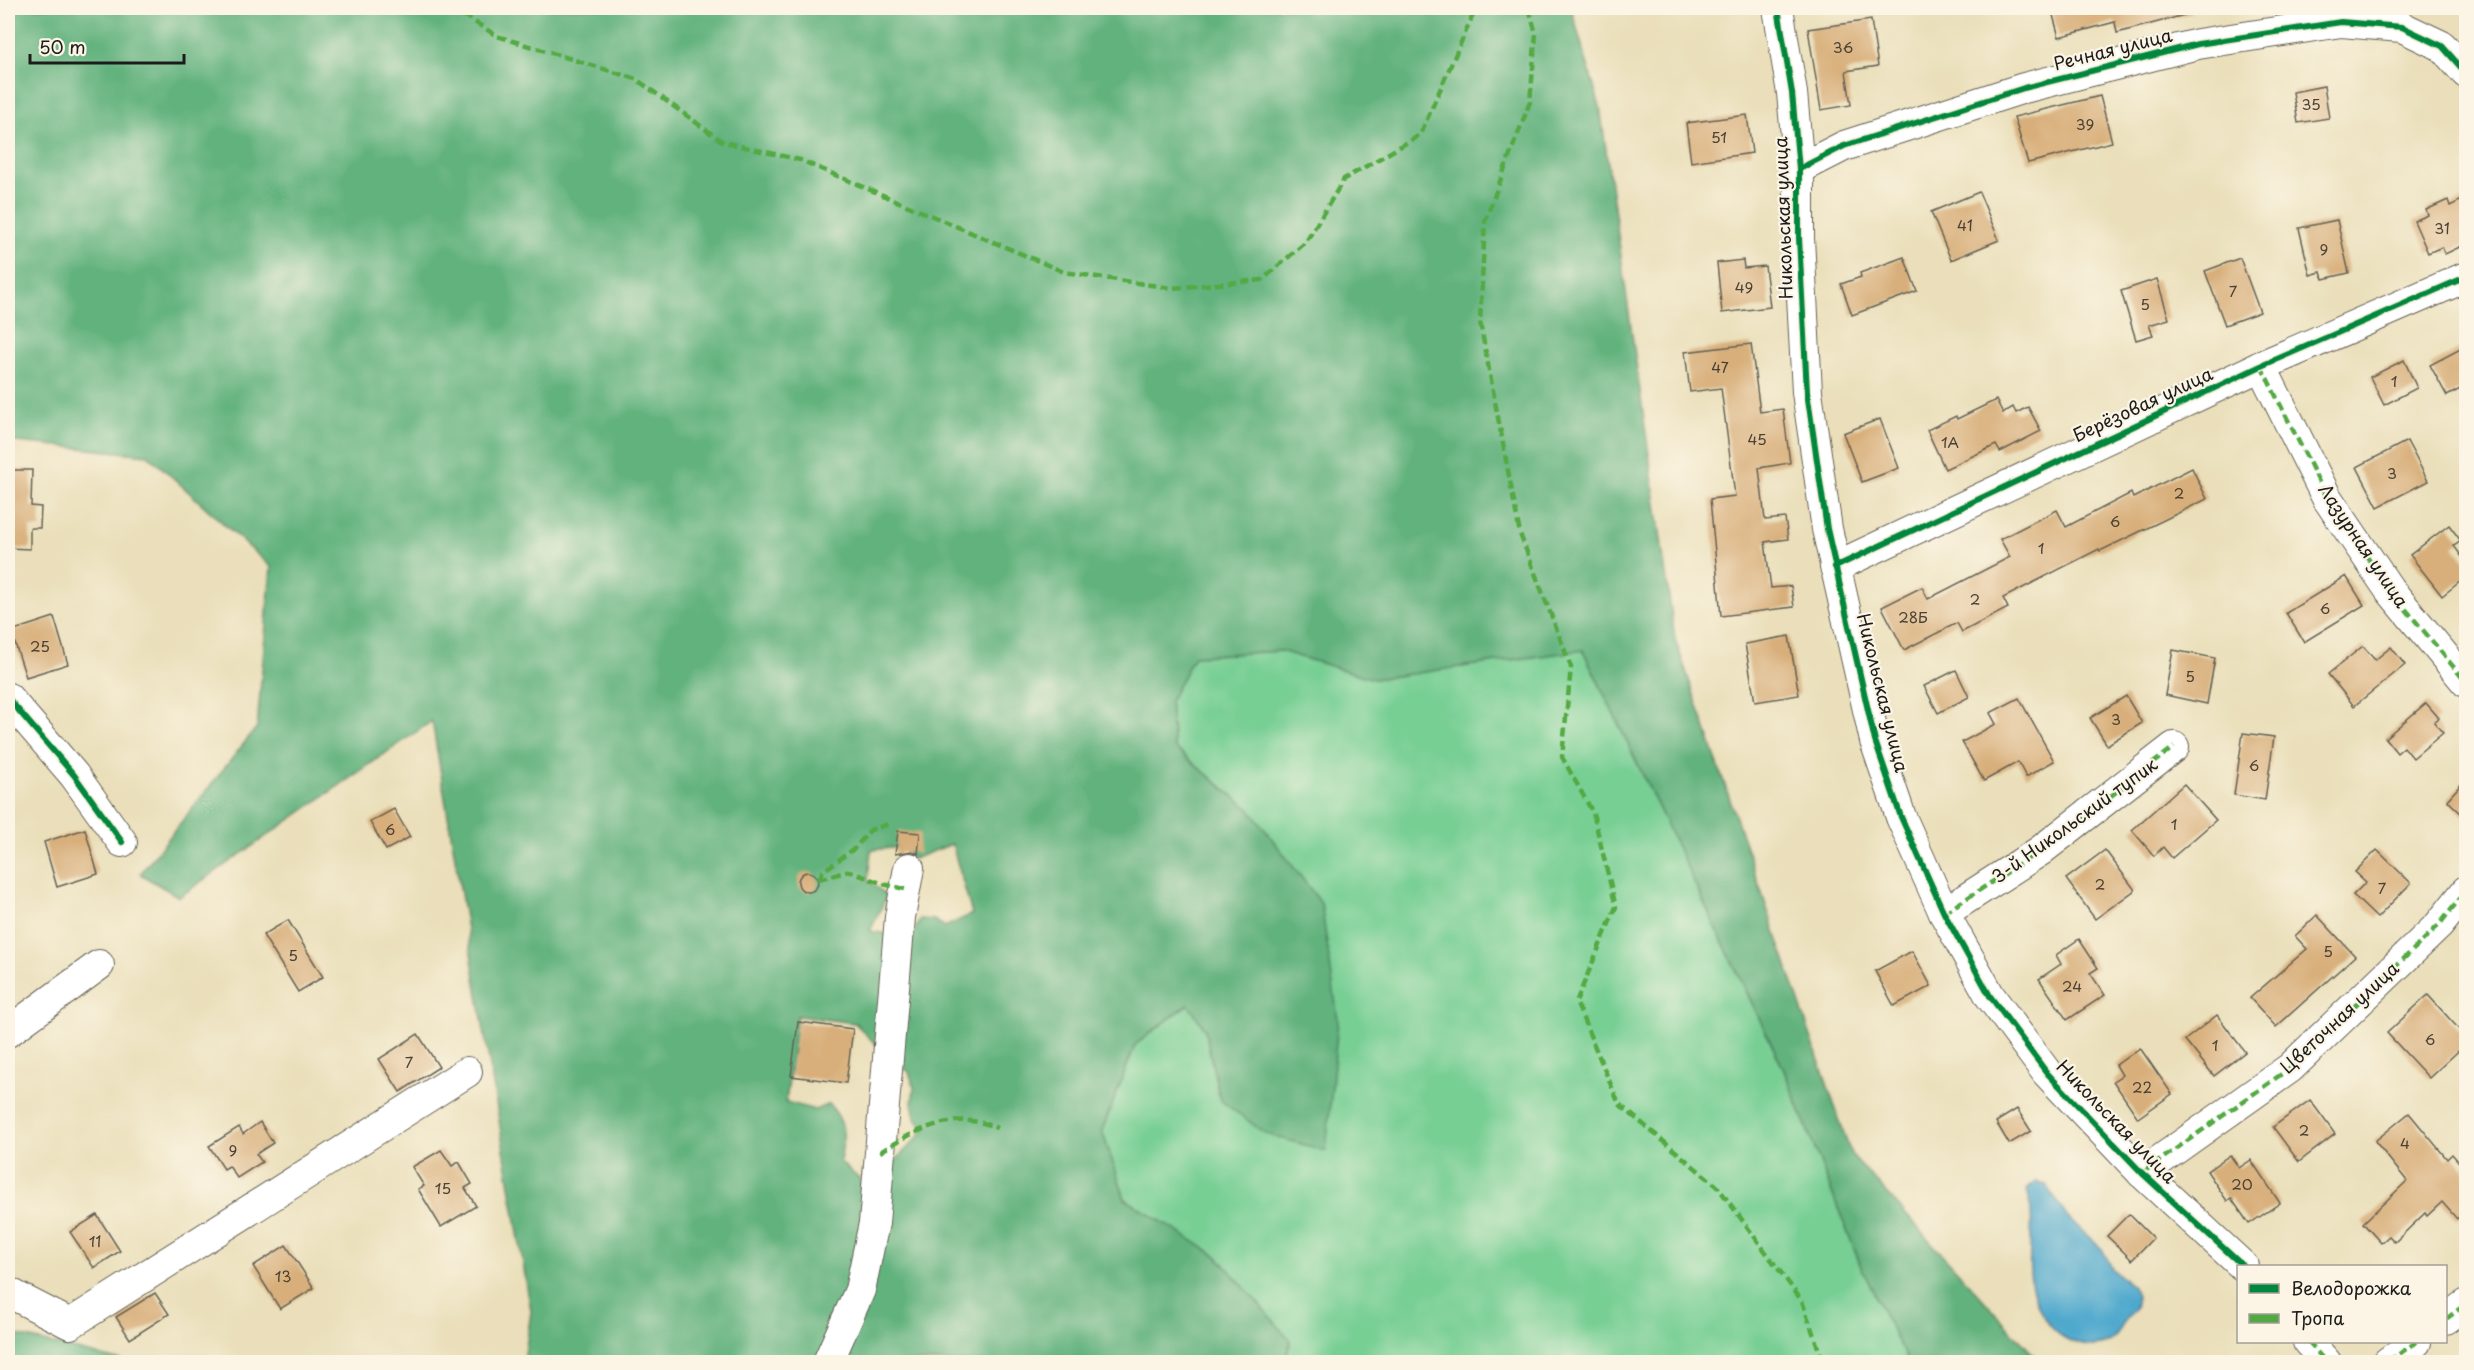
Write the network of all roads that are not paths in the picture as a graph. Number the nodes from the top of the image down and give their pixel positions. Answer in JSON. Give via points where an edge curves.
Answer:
{"nodes":[{"id":1,"x":1778,"y":8,"type":"edge"},
{"id":2,"x":2466,"y":74,"type":"edge"},
{"id":3,"x":1799,"y":170,"type":"junction"},
{"id":4,"x":2466,"y":277,"type":"edge"},
{"id":5,"x":2261,"y":366,"type":"junction"},
{"id":6,"x":1835,"y":567,"type":"junction"},
{"id":7,"x":2466,"y":682,"type":"edge"},
{"id":8,"x":8,"y":698,"type":"edge"},
{"id":9,"x":2174,"y":747,"type":"dead end"},
{"id":10,"x":122,"y":842,"type":"dead end"},
{"id":11,"x":909,"y":868,"type":"dead end"},
{"id":12,"x":2466,"y":891,"type":"edge"},
{"id":13,"x":1944,"y":913,"type":"junction"},
{"id":14,"x":99,"y":965,"type":"dead end"},
{"id":15,"x":8,"y":1032,"type":"edge"},
{"id":16,"x":467,"y":1072,"type":"dead end"},
{"id":17,"x":2142,"y":1173,"type":"junction"},
{"id":18,"x":2242,"y":1265,"type":"edge"},
{"id":19,"x":8,"y":1292,"type":"edge"},
{"id":20,"x":2466,"y":1304,"type":"edge"},
{"id":21,"x":2447,"y":1318,"type":"edge"},
{"id":22,"x":2310,"y":1343,"type":"edge"},
{"id":23,"x":2413,"y":1343,"type":"edge"},
{"id":24,"x":828,"y":1362,"type":"edge"},
{"id":25,"x":2326,"y":1362,"type":"edge"},
{"id":26,"x":2388,"y":1362,"type":"edge"}],
"edges":[{"from":1,"to":3,"type":"street","name":"Никольская улица"},
{"from":2,"to":3,"type":"street","name":"Речная улица","via":[[2442,46],[2402,27],[2342,22],[2198,44],[2024,88],[1844,146]]},
{"from":3,"to":6,"type":"street","name":"Никольская улица","via":[[1807,392]]},
{"from":4,"to":5,"type":"street","name":"Берёзовая улица"},
{"from":5,"to":6,"type":"street","name":"Берёзовая улица"},
{"from":5,"to":7,"type":"street","name":"Лазурная улица","via":[[2327,498],[2389,589]]},
{"from":6,"to":13,"type":"street","name":"Никольская улица","via":[[1875,741],[1901,817]]},
{"from":8,"to":10,"type":"street","via":[[74,775]]},
{"from":9,"to":13,"type":"street","name":"3-й Никольский тупик","via":[[2040,851]]},
{"from":11,"to":24,"type":"street","via":[[900,917],[874,1223],[861,1290]]},
{"from":12,"to":17,"type":"street","name":"Цветочная улица","via":[[2439,925],[2290,1068]]},
{"from":13,"to":17,"type":"street","name":"Никольская улица","via":[[1990,996],[2047,1073]]},
{"from":14,"to":15,"type":"street"},
{"from":16,"to":19,"type":"street","via":[[69,1324]]},
{"from":17,"to":18,"type":"street","name":"Никольская улица"},
{"from":20,"to":21,"type":"street"},
{"from":22,"to":25,"type":"street"},
{"from":23,"to":26,"type":"street"}]}
